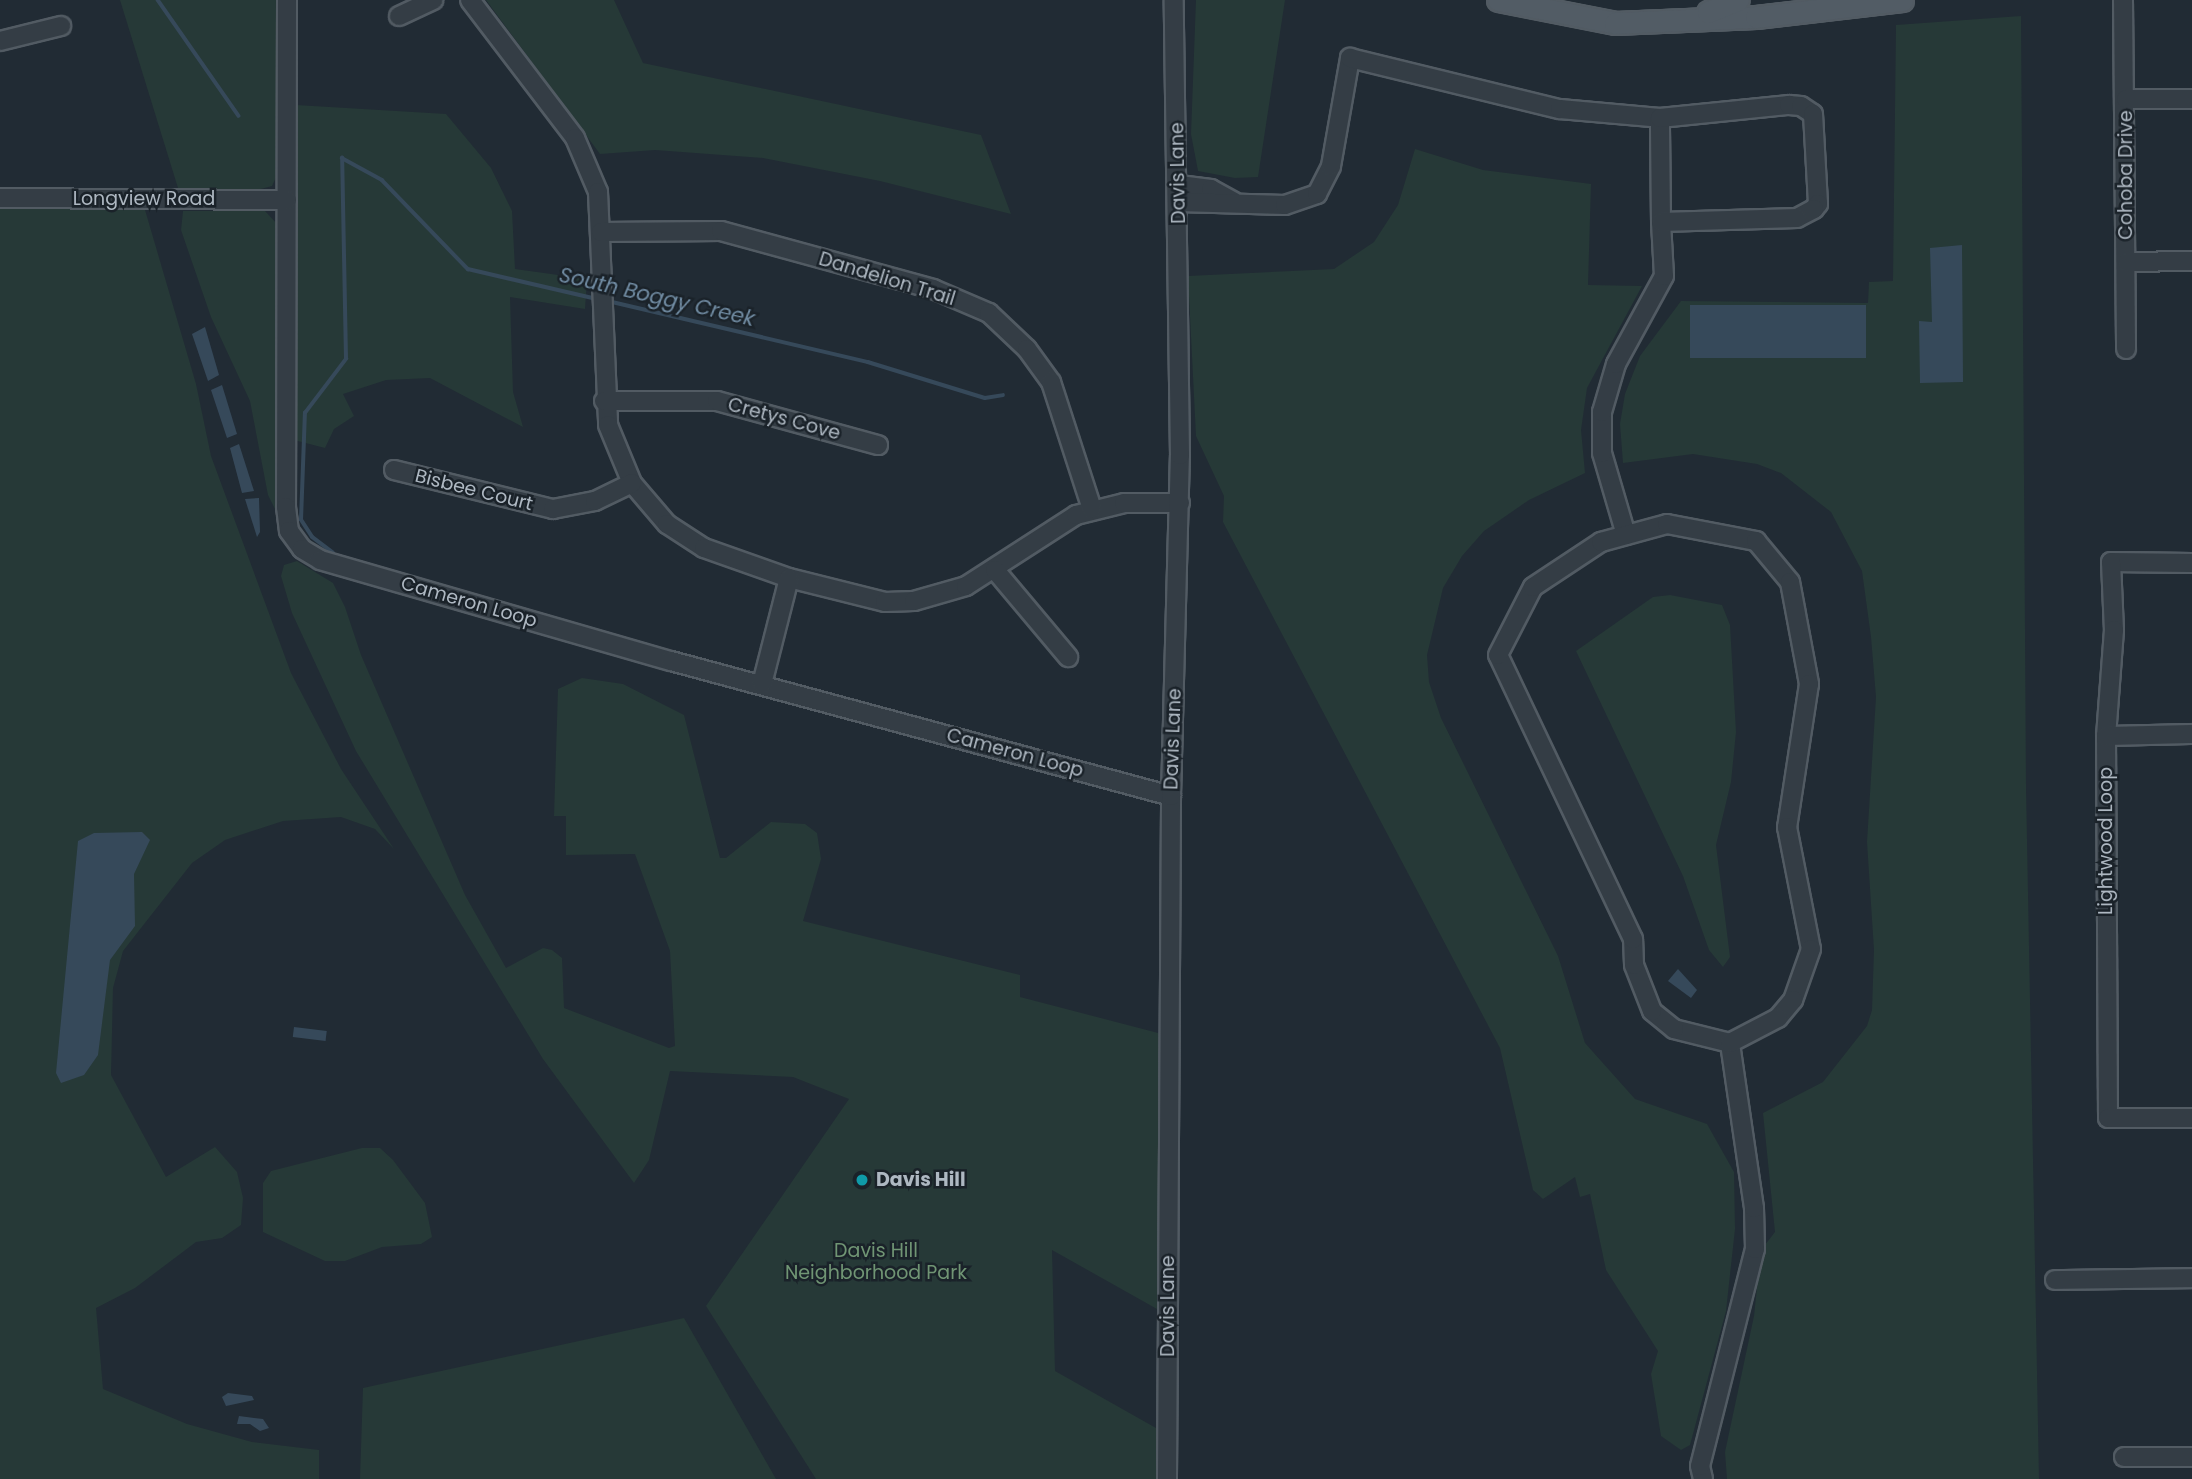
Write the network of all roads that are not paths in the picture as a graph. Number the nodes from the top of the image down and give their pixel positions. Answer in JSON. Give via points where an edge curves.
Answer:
{"nodes":[{"id":1,"x":287,"y":0,"type":"edge"},
{"id":2,"x":433,"y":0,"type":"edge"},
{"id":3,"x":470,"y":0,"type":"edge"},
{"id":4,"x":1174,"y":0,"type":"edge"},
{"id":5,"x":1498,"y":0,"type":"edge"},
{"id":6,"x":1738,"y":0,"type":"edge"},
{"id":7,"x":1902,"y":0,"type":"edge"},
{"id":8,"x":2123,"y":0,"type":"edge"},
{"id":9,"x":399,"y":16,"type":"dead end"},
{"id":10,"x":1633,"y":22,"type":"junction"},
{"id":11,"x":61,"y":26,"type":"dead end"},
{"id":12,"x":0,"y":41,"type":"edge"},
{"id":13,"x":2126,"y":99,"type":"junction"},
{"id":14,"x":2192,"y":99,"type":"edge"},
{"id":15,"x":1660,"y":118,"type":"junction"},
{"id":16,"x":1179,"y":193,"type":"junction"},
{"id":17,"x":0,"y":198,"type":"edge"},
{"id":18,"x":287,"y":200,"type":"junction"},
{"id":19,"x":1661,"y":222,"type":"junction"},
{"id":20,"x":601,"y":232,"type":"junction"},
{"id":21,"x":2192,"y":261,"type":"edge"},
{"id":22,"x":2127,"y":262,"type":"junction"},
{"id":23,"x":2126,"y":349,"type":"dead end"},
{"id":24,"x":604,"y":401,"type":"junction"},
{"id":25,"x":878,"y":445,"type":"dead end"},
{"id":26,"x":394,"y":470,"type":"dead end"},
{"id":27,"x":632,"y":483,"type":"junction"},
{"id":28,"x":1180,"y":503,"type":"junction"},
{"id":29,"x":1092,"y":509,"type":"junction"},
{"id":30,"x":1626,"y":535,"type":"junction"},
{"id":31,"x":2192,"y":563,"type":"edge"},
{"id":32,"x":995,"y":570,"type":"junction"},
{"id":33,"x":789,"y":578,"type":"junction"},
{"id":34,"x":1068,"y":657,"type":"dead end"},
{"id":35,"x":762,"y":684,"type":"junction"},
{"id":36,"x":2192,"y":734,"type":"edge"},
{"id":37,"x":2106,"y":736,"type":"junction"},
{"id":38,"x":1171,"y":796,"type":"junction"},
{"id":39,"x":1731,"y":1043,"type":"junction"},
{"id":40,"x":2192,"y":1118,"type":"edge"},
{"id":41,"x":2192,"y":1278,"type":"edge"},
{"id":42,"x":2055,"y":1280,"type":"dead end"},
{"id":43,"x":2124,"y":1457,"type":"dead end"},
{"id":44,"x":2192,"y":1457,"type":"edge"},
{"id":45,"x":1167,"y":1479,"type":"edge"},
{"id":46,"x":1703,"y":1479,"type":"edge"}],
"edges":[{"from":1,"to":18,"type":"street","name":"Cameron Loop"},
{"from":2,"to":9,"type":"street"},
{"from":3,"to":20,"type":"street","via":[[575,138],[598,192]]},
{"from":4,"to":16,"type":"street","name":"Davis Lane"},
{"from":5,"to":10,"type":"main road","via":[[1567,17]]},
{"from":6,"to":10,"type":"main road","via":[[1708,12]]},
{"from":7,"to":10,"type":"main road","via":[[1756,17]]},
{"from":8,"to":13,"type":"street","name":"Cohoba Drive"},
{"from":11,"to":12,"type":"street"},
{"from":13,"to":14,"type":"street"},
{"from":13,"to":22,"type":"street","name":"Cohoba Drive"},
{"from":15,"to":16,"type":"street","via":[[1560,109],[1350,58],[1337,138],[1321,188],[1298,202],[1236,204],[1211,189]]},
{"from":15,"to":19,"type":"street"},
{"from":15,"to":19,"type":"street","via":[[1801,106],[1813,114],[1818,152],[1818,204],[1806,215]]},
{"from":16,"to":28,"type":"street","name":"Davis Lane"},
{"from":17,"to":18,"type":"street","name":"Longview Road"},
{"from":18,"to":35,"type":"street","name":"Cameron Loop","via":[[286,507],[289,531],[302,550],[320,559]]},
{"from":19,"to":30,"type":"street","via":[[1662,282],[1616,364],[1602,412],[1602,453]]},
{"from":20,"to":24,"type":"street"},
{"from":20,"to":29,"type":"street","name":"Dandelion Trail","via":[[720,231],[933,289],[989,313],[1027,349],[1051,382]]},
{"from":21,"to":22,"type":"street"},
{"from":22,"to":23,"type":"street","name":"Cohoba Drive"},
{"from":24,"to":25,"type":"street","name":"Cretys Cove","via":[[717,401]]},
{"from":24,"to":27,"type":"street","via":[[615,448]]},
{"from":26,"to":27,"type":"street","name":"Bisbee Court","via":[[554,509],[595,501]]},
{"from":27,"to":33,"type":"street","via":[[667,524],[695,543]]},
{"from":28,"to":29,"type":"street","via":[[1124,503]]},
{"from":28,"to":38,"type":"street","name":"Davis Lane"},
{"from":29,"to":32,"type":"street","via":[[1041,534]]},
{"from":30,"to":39,"type":"street","via":[[1601,542],[1533,587],[1498,655],[1633,939],[1634,965],[1652,1011],[1674,1029]]},
{"from":30,"to":39,"type":"street","via":[[1667,524],[1756,541],[1790,582],[1809,684],[1787,827],[1811,948],[1793,1000],[1778,1018]]},
{"from":31,"to":37,"type":"street","name":"Lightwood Loop","via":[[2111,562],[2113,630]]},
{"from":32,"to":33,"type":"street","via":[[942,597],[914,601],[885,602]]},
{"from":32,"to":34,"type":"street"},
{"from":33,"to":35,"type":"street"},
{"from":35,"to":38,"type":"street","name":"Cameron Loop"},
{"from":36,"to":37,"type":"street"},
{"from":37,"to":40,"type":"street","name":"Lightwood Loop","via":[[2108,1118]]},
{"from":38,"to":45,"type":"street","name":"Davis Lane"},
{"from":39,"to":46,"type":"street","via":[[1754,1208],[1755,1249],[1700,1466]]},
{"from":41,"to":42,"type":"street"},
{"from":43,"to":44,"type":"street"}]}
